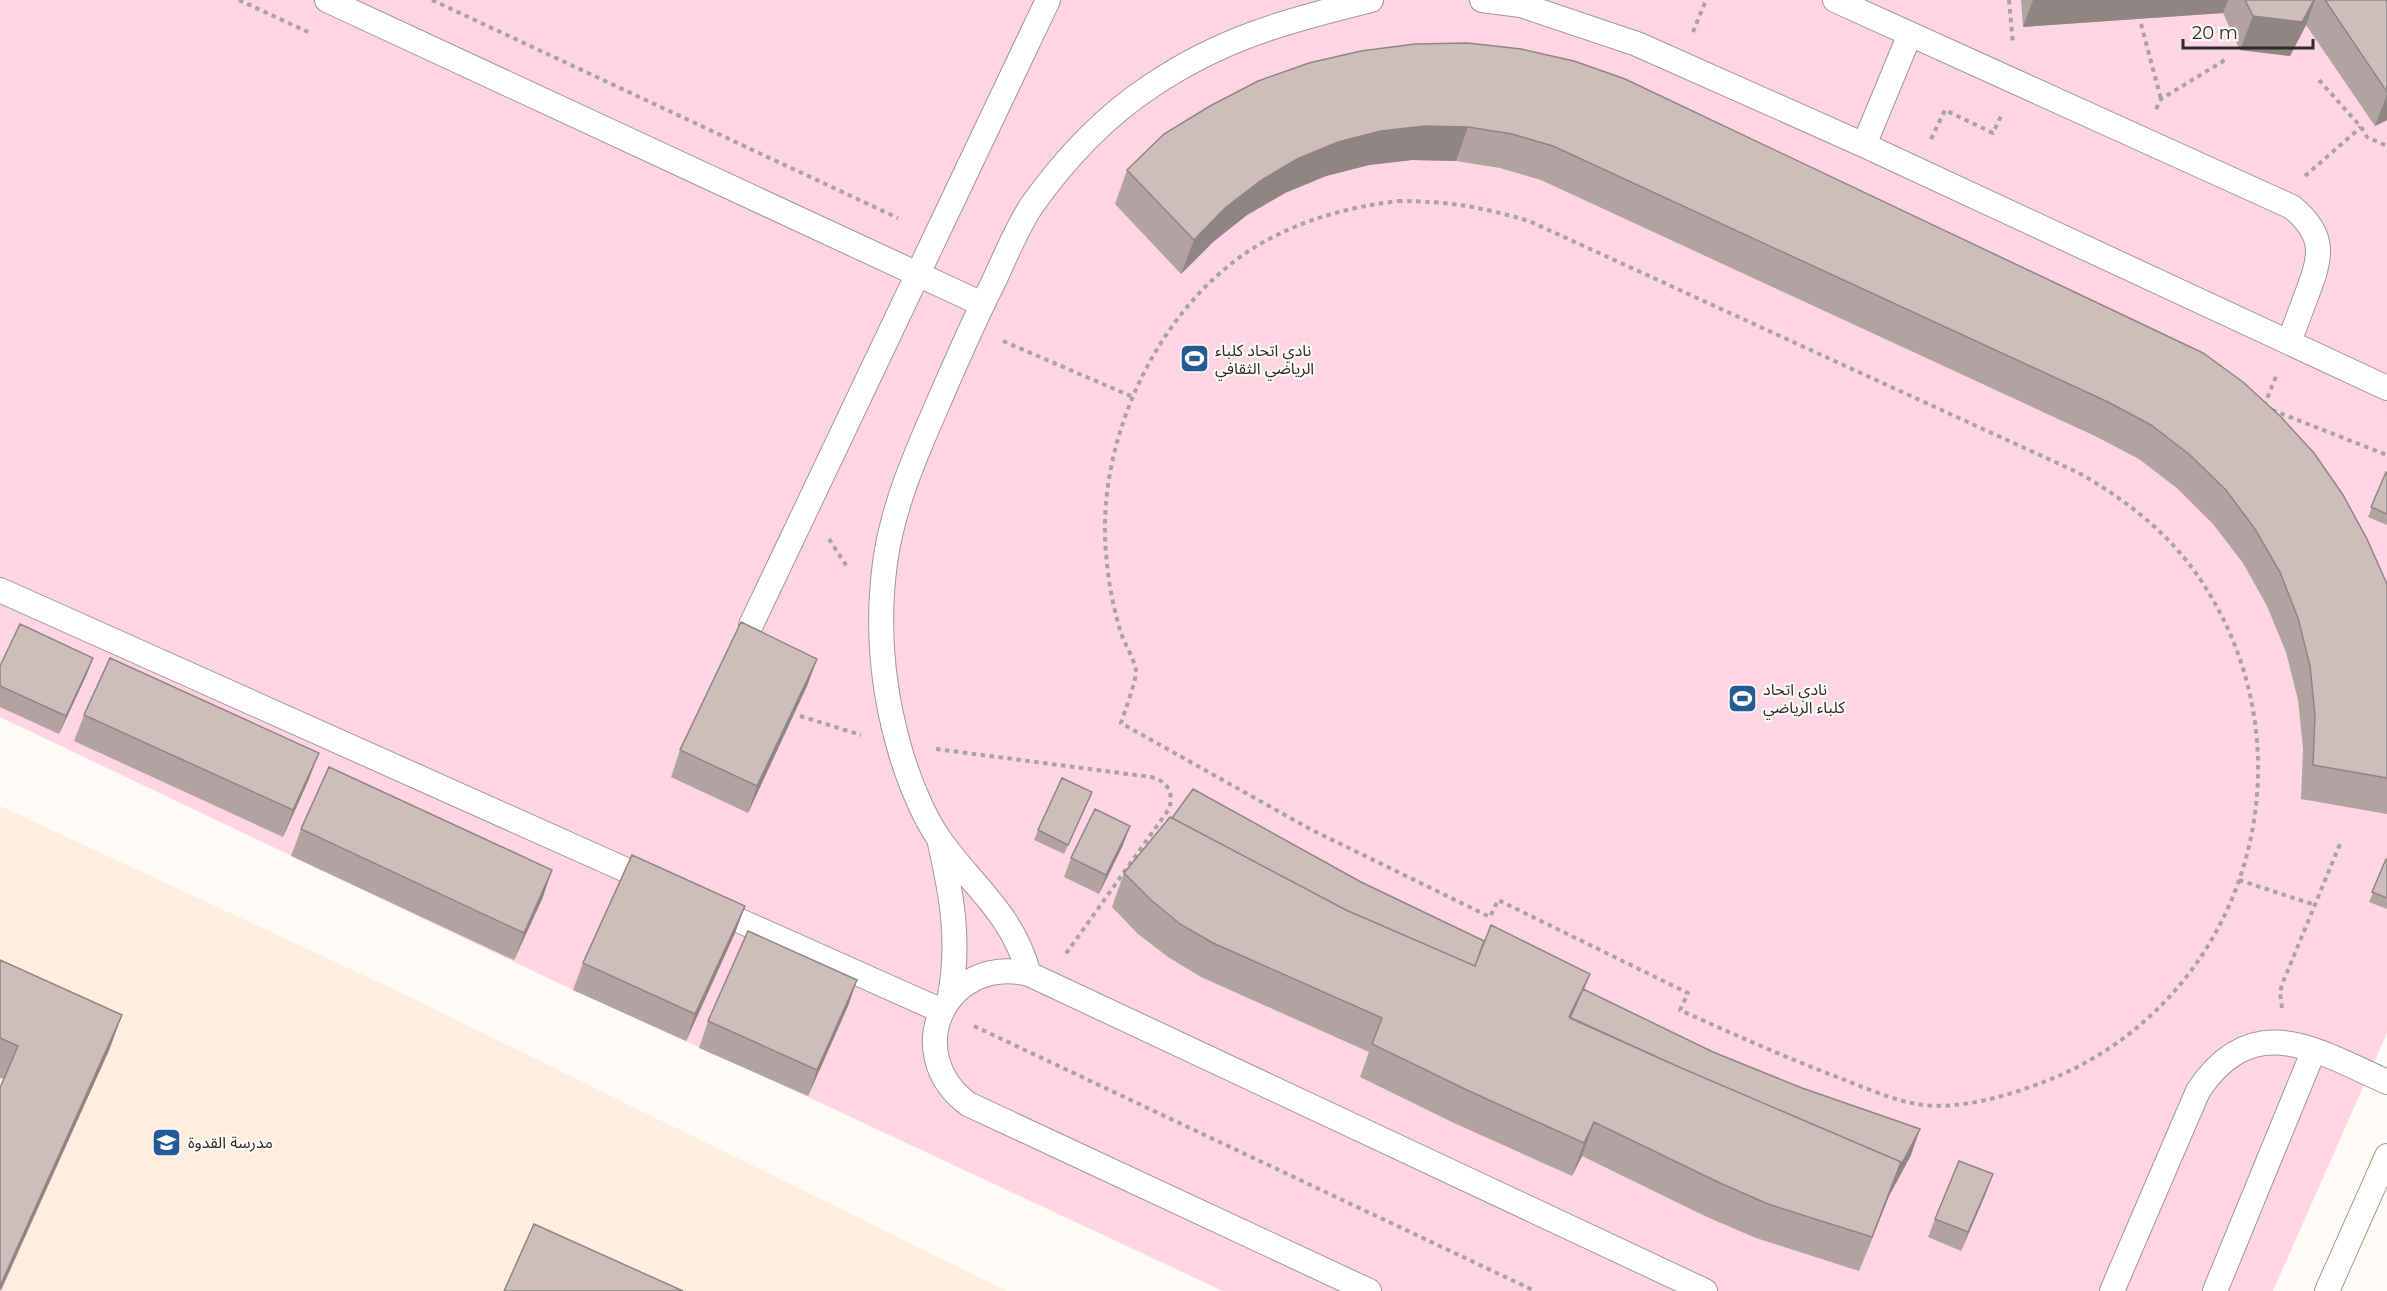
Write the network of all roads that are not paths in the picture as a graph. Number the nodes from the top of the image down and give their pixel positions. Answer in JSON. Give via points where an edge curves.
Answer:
{"nodes":[{"id":1,"x":327,"y":0,"type":"edge"},
{"id":2,"x":1048,"y":0,"type":"edge"},
{"id":3,"x":1371,"y":0,"type":"edge"},
{"id":4,"x":1482,"y":0,"type":"edge"},
{"id":5,"x":1835,"y":0,"type":"edge"},
{"id":6,"x":1522,"y":3,"type":"edge"},
{"id":7,"x":1910,"y":34,"type":"junction"},
{"id":8,"x":1864,"y":145,"type":"junction"},
{"id":9,"x":917,"y":275,"type":"junction"},
{"id":10,"x":982,"y":304,"type":"junction"},
{"id":11,"x":2289,"y":342,"type":"junction"},
{"id":12,"x":2387,"y":388,"type":"edge"},
{"id":13,"x":0,"y":590,"type":"edge"},
{"id":14,"x":751,"y":625,"type":"edge"},
{"id":15,"x":939,"y":838,"type":"junction"},
{"id":16,"x":1037,"y":978,"type":"junction"},
{"id":17,"x":946,"y":1004,"type":"junction"},
{"id":18,"x":2303,"y":1046,"type":"junction"},
{"id":19,"x":2387,"y":1082,"type":"edge"},
{"id":20,"x":2387,"y":1156,"type":"edge"},
{"id":21,"x":1369,"y":1291,"type":"edge"},
{"id":22,"x":1705,"y":1291,"type":"edge"},
{"id":23,"x":2112,"y":1291,"type":"edge"},
{"id":24,"x":2215,"y":1291,"type":"edge"},
{"id":25,"x":2327,"y":1291,"type":"edge"}],
"edges":[{"from":1,"to":9,"type":"lane"},
{"from":2,"to":9,"type":"lane"},
{"from":3,"to":10,"type":"lane","via":[[1249,34],[1197,58],[1149,87],[1104,123],[1064,163],[1030,208]]},
{"from":4,"to":6,"type":"lane"},
{"from":5,"to":7,"type":"lane"},
{"from":6,"to":8,"type":"lane","via":[[1637,44]]},
{"from":7,"to":8,"type":"lane"},
{"from":7,"to":11,"type":"lane","via":[[2277,200],[2304,216],[2317,241],[2319,255]]},
{"from":8,"to":11,"type":"lane"},
{"from":9,"to":10,"type":"lane"},
{"from":9,"to":14,"type":"lane"},
{"from":10,"to":15,"type":"lane","via":[[916,453],[897,506],[885,562],[881,619],[885,682],[898,744],[916,793]]},
{"from":11,"to":12,"type":"lane"},
{"from":13,"to":17,"type":"lane","via":[[684,896]]},
{"from":15,"to":16,"type":"lane","via":[[1007,921]]},
{"from":15,"to":17,"type":"lane","via":[[955,930],[956,959]]},
{"from":16,"to":17,"type":"lane","via":[[1013,970],[979,975]]},
{"from":16,"to":22,"type":"lane"},
{"from":17,"to":21,"type":"lane","via":[[936,1028],[937,1063],[949,1087],[968,1104]]},
{"from":18,"to":19,"type":"lane"},
{"from":18,"to":23,"type":"lane","via":[[2270,1042],[2248,1047],[2210,1072],[2187,1111]]},
{"from":18,"to":24,"type":"lane"},
{"from":20,"to":25,"type":"lane"}]}
